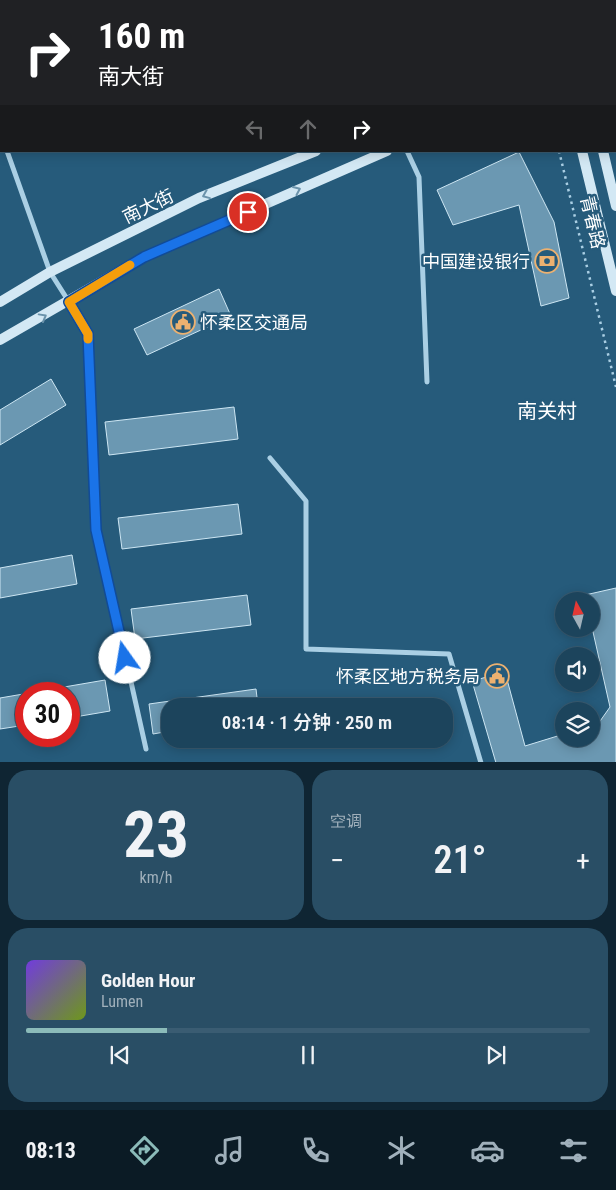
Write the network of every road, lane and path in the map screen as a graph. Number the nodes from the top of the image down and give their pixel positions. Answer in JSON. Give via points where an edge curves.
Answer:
{"nodes":[{"id":1,"x":7,"y":152,"type":"edge"},
{"id":2,"x":314,"y":152,"type":"edge"},
{"id":3,"x":385,"y":152,"type":"edge"},
{"id":4,"x":407,"y":152,"type":"edge"},
{"id":5,"x":559,"y":152,"type":"edge"},
{"id":6,"x":582,"y":152,"type":"edge"},
{"id":7,"x":603,"y":152,"type":"edge"},
{"id":8,"x":616,"y":206,"type":"edge"},
{"id":9,"x":50,"y":272,"type":"junction"},
{"id":10,"x":616,"y":291,"type":"edge"},
{"id":11,"x":0,"y":302,"type":"edge"},
{"id":12,"x":69,"y":302,"type":"junction"},
{"id":13,"x":0,"y":340,"type":"edge"},
{"id":14,"x":427,"y":382,"type":"dead end"},
{"id":15,"x":616,"y":387,"type":"edge"},
{"id":16,"x":270,"y":458,"type":"dead end"},
{"id":17,"x":146,"y":749,"type":"dead end"},
{"id":18,"x":481,"y":762,"type":"edge"}],
"edges":[{"from":1,"to":9,"type":"street"},
{"from":2,"to":9,"type":"main road","name":"南大街","one_way":true,"via":[[199,198]]},
{"from":12,"to":3,"type":"main road","one_way":true,"via":[[144,257]]},
{"from":4,"to":14,"type":"street","via":[[419,177]]},
{"from":5,"to":15,"type":"path","name":"青春路"},
{"from":6,"to":10,"type":"main road","name":"青春路"},
{"from":7,"to":8,"type":"main road","name":"青春路"},
{"from":9,"to":11,"type":"main road","name":"南大街"},
{"from":9,"to":12,"type":"street"},
{"from":13,"to":12,"type":"main road","one_way":true},
{"from":12,"to":17,"type":"street","via":[[88,334],[96,530]]},
{"from":16,"to":18,"type":"street","via":[[306,501],[306,649],[449,654]]}]}
